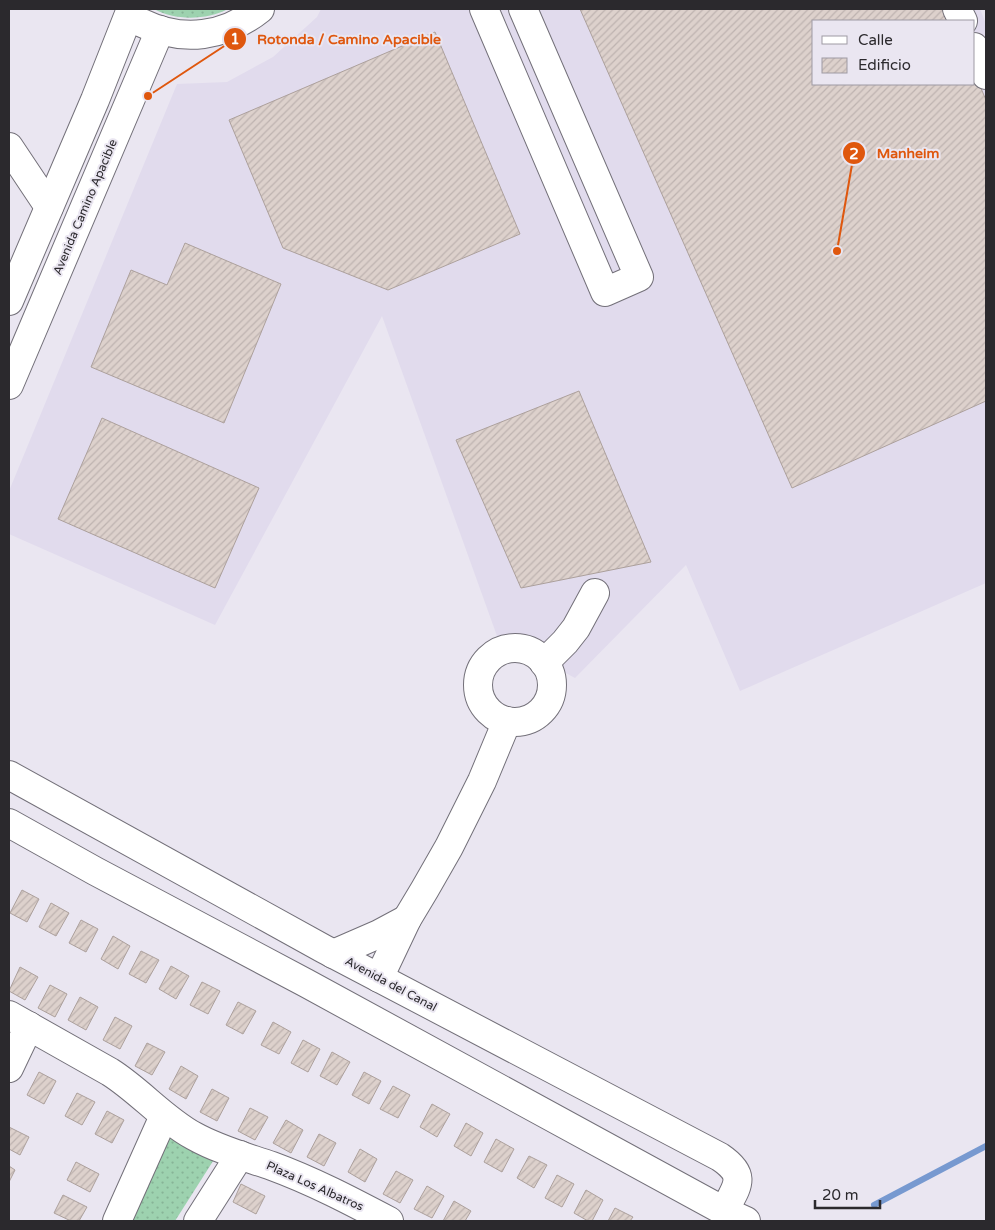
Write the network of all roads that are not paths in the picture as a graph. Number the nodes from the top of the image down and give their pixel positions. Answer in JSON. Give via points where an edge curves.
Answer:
{"nodes":[{"id":1,"x":260,"y":9,"type":"edge"},
{"id":2,"x":484,"y":9,"type":"edge"},
{"id":3,"x":523,"y":9,"type":"edge"},
{"id":4,"x":126,"y":12,"type":"edge"},
{"id":5,"x":160,"y":30,"type":"junction"},
{"id":6,"x":975,"y":48,"type":"edge"},
{"id":7,"x":986,"y":75,"type":"edge"},
{"id":8,"x":9,"y":147,"type":"edge"},
{"id":9,"x":49,"y":207,"type":"junction"},
{"id":10,"x":9,"y":301,"type":"edge"},
{"id":11,"x":9,"y":385,"type":"edge"},
{"id":12,"x":595,"y":593,"type":"dead end"},
{"id":13,"x":544,"y":663,"type":"junction"},
{"id":14,"x":507,"y":722,"type":"junction"},
{"id":15,"x":9,"y":775,"type":"edge"},
{"id":16,"x":9,"y":822,"type":"edge"},
{"id":17,"x":407,"y":919,"type":"junction"},
{"id":18,"x":328,"y":951,"type":"junction"},
{"id":19,"x":379,"y":978,"type":"junction"},
{"id":20,"x":306,"y":983,"type":"junction"},
{"id":21,"x":19,"y":1021,"type":"edge"},
{"id":22,"x":9,"y":1068,"type":"edge"},
{"id":23,"x":164,"y":1116,"type":"junction"},
{"id":24,"x":240,"y":1156,"type":"junction"},
{"id":25,"x":735,"y":1216,"type":"edge"},
{"id":26,"x":117,"y":1221,"type":"edge"},
{"id":27,"x":198,"y":1221,"type":"edge"},
{"id":28,"x":388,"y":1221,"type":"edge"}],
"edges":[{"from":1,"to":5,"type":"street","via":[[221,31],[183,34]]},
{"from":2,"to":3,"type":"street","via":[[605,292],[639,277]]},
{"from":4,"to":5,"type":"street"},
{"from":4,"to":9,"type":"street","via":[[112,57]]},
{"from":5,"to":11,"type":"street","name":"Avenida Camino Apacible"},
{"from":6,"to":7,"type":"street"},
{"from":8,"to":9,"type":"street"},
{"from":9,"to":10,"type":"street"},
{"from":12,"to":13,"type":"street","via":[[576,628]]},
{"from":13,"to":14,"type":"street","via":[[551,686],[543,710],[526,721]]},
{"from":13,"to":14,"type":"street","via":[[528,651],[508,649],[484,665],[478,684],[483,704],[497,718]]},
{"from":14,"to":17,"type":"street","via":[[449,847]]},
{"from":15,"to":18,"type":"street","name":"Avenida del Canal"},
{"from":16,"to":20,"type":"street","name":"Avenida del Canal"},
{"from":17,"to":18,"type":"street","via":[[379,934]]},
{"from":17,"to":19,"type":"street"},
{"from":18,"to":19,"type":"street","name":"Avenida del Canal"},
{"from":18,"to":20,"type":"street","via":[[318,977]]},
{"from":19,"to":25,"type":"street","name":"Avenida del Canal","via":[[720,1157],[735,1169],[738,1180]]},
{"from":20,"to":25,"type":"street","name":"Avenida del Canal"},
{"from":21,"to":22,"type":"street","name":"Plaza Los Albatros"},
{"from":21,"to":23,"type":"street","name":"Plaza Los Albatros","via":[[110,1072]]},
{"from":23,"to":24,"type":"street","name":"Plaza Los Albatros","via":[[195,1136]]},
{"from":23,"to":26,"type":"street"},
{"from":24,"to":27,"type":"street"},
{"from":24,"to":28,"type":"street","name":"Plaza Los Albatros","via":[[304,1179]]}]}
